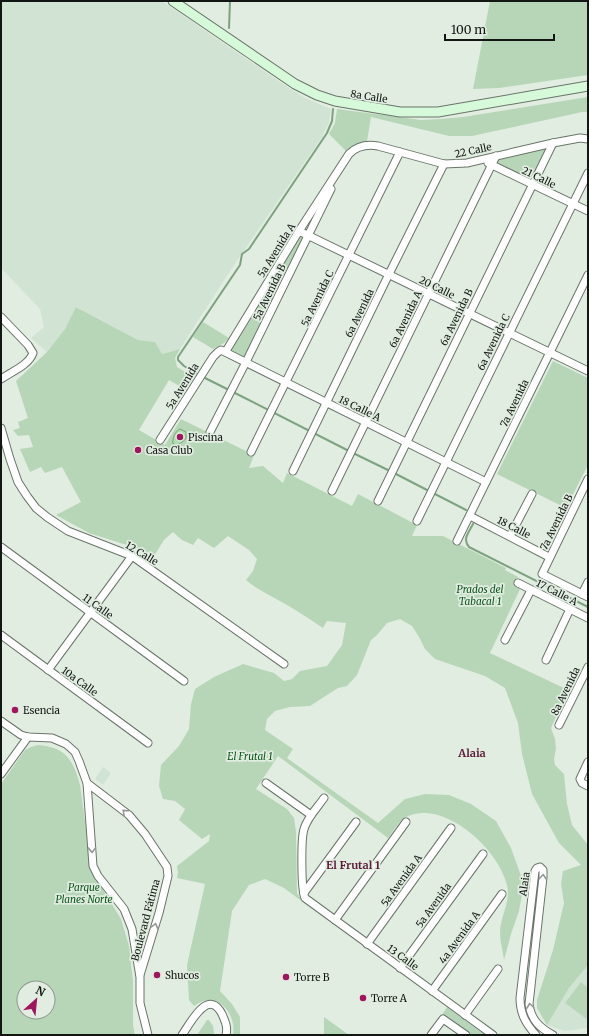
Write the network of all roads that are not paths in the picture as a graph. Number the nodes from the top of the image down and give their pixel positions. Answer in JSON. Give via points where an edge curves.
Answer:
{"nodes":[{"id":1,"x":173,"y":1,"type":"edge"},
{"id":2,"x":588,"y":86,"type":"edge"},
{"id":3,"x":588,"y":139,"type":"edge"},
{"id":4,"x":553,"y":143,"type":"junction"},
{"id":5,"x":400,"y":152,"type":"junction"},
{"id":6,"x":496,"y":156,"type":"junction"},
{"id":7,"x":345,"y":160,"type":"junction"},
{"id":8,"x":482,"y":160,"type":"junction"},
{"id":9,"x":444,"y":164,"type":"junction"},
{"id":10,"x":492,"y":165,"type":"junction"},
{"id":11,"x":588,"y":173,"type":"edge"},
{"id":12,"x":532,"y":184,"type":"junction"},
{"id":13,"x":573,"y":204,"type":"junction"},
{"id":14,"x":588,"y":211,"type":"edge"},
{"id":15,"x":299,"y":231,"type":"junction"},
{"id":16,"x":308,"y":235,"type":"junction"},
{"id":17,"x":349,"y":255,"type":"junction"},
{"id":18,"x":389,"y":274,"type":"junction"},
{"id":19,"x":588,"y":274,"type":"edge"},
{"id":20,"x":429,"y":294,"type":"junction"},
{"id":21,"x":469,"y":313,"type":"junction"},
{"id":22,"x":1,"y":317,"type":"edge"},
{"id":23,"x":509,"y":333,"type":"junction"},
{"id":24,"x":226,"y":352,"type":"junction"},
{"id":25,"x":550,"y":353,"type":"junction"},
{"id":26,"x":246,"y":362,"type":"junction"},
{"id":27,"x":588,"y":371,"type":"edge"},
{"id":28,"x":1,"y":379,"type":"edge"},
{"id":29,"x":286,"y":382,"type":"junction"},
{"id":30,"x":326,"y":402,"type":"junction"},
{"id":31,"x":366,"y":422,"type":"junction"},
{"id":32,"x":1,"y":428,"type":"edge"},
{"id":33,"x":210,"y":432,"type":"dead end"},
{"id":34,"x":160,"y":440,"type":"dead end"},
{"id":35,"x":406,"y":442,"type":"junction"},
{"id":36,"x":251,"y":452,"type":"dead end"},
{"id":37,"x":446,"y":462,"type":"junction"},
{"id":38,"x":293,"y":472,"type":"dead end"},
{"id":39,"x":588,"y":479,"type":"edge"},
{"id":40,"x":486,"y":482,"type":"junction"},
{"id":41,"x":332,"y":491,"type":"dead end"},
{"id":42,"x":532,"y":494,"type":"dead end"},
{"id":43,"x":378,"y":501,"type":"dead end"},
{"id":44,"x":470,"y":516,"type":"junction"},
{"id":45,"x":417,"y":522,"type":"dead end"},
{"id":46,"x":510,"y":536,"type":"junction"},
{"id":47,"x":457,"y":541,"type":"dead end"},
{"id":48,"x":1,"y":547,"type":"edge"},
{"id":49,"x":132,"y":556,"type":"junction"},
{"id":50,"x":549,"y":556,"type":"junction"},
{"id":51,"x":588,"y":582,"type":"edge"},
{"id":52,"x":518,"y":583,"type":"dead end"},
{"id":53,"x":531,"y":590,"type":"junction"},
{"id":54,"x":585,"y":596,"type":"edge"},
{"id":55,"x":570,"y":610,"type":"junction"},
{"id":56,"x":90,"y":613,"type":"junction"},
{"id":57,"x":588,"y":618,"type":"edge"},
{"id":58,"x":1,"y":634,"type":"edge"},
{"id":59,"x":505,"y":640,"type":"dead end"},
{"id":60,"x":546,"y":660,"type":"dead end"},
{"id":61,"x":284,"y":664,"type":"dead end"},
{"id":62,"x":588,"y":667,"type":"edge"},
{"id":63,"x":48,"y":670,"type":"junction"},
{"id":64,"x":184,"y":681,"type":"dead end"},
{"id":65,"x":1,"y":721,"type":"edge"},
{"id":66,"x":559,"y":725,"type":"dead end"},
{"id":67,"x":28,"y":737,"type":"junction"},
{"id":68,"x":148,"y":743,"type":"dead end"},
{"id":69,"x":588,"y":762,"type":"edge"},
{"id":70,"x":1,"y":774,"type":"edge"},
{"id":71,"x":87,"y":783,"type":"junction"},
{"id":72,"x":266,"y":783,"type":"dead end"},
{"id":73,"x":588,"y":786,"type":"edge"},
{"id":74,"x":324,"y":798,"type":"dead end"},
{"id":75,"x":311,"y":815,"type":"junction"},
{"id":76,"x":356,"y":822,"type":"dead end"},
{"id":77,"x":406,"y":822,"type":"dead end"},
{"id":78,"x":451,"y":828,"type":"dead end"},
{"id":79,"x":483,"y":854,"type":"dead end"},
{"id":80,"x":304,"y":893,"type":"junction"},
{"id":81,"x":502,"y":894,"type":"dead end"},
{"id":82,"x":335,"y":920,"type":"junction"},
{"id":83,"x":133,"y":934,"type":"junction"},
{"id":84,"x":151,"y":942,"type":"junction"},
{"id":85,"x":367,"y":944,"type":"junction"},
{"id":86,"x":400,"y":968,"type":"junction"},
{"id":87,"x":498,"y":969,"type":"dead end"},
{"id":88,"x":140,"y":977,"type":"junction"},
{"id":89,"x":432,"y":991,"type":"junction"},
{"id":90,"x":465,"y":1015,"type":"junction"},
{"id":91,"x":148,"y":1035,"type":"edge"},
{"id":92,"x":182,"y":1035,"type":"edge"},
{"id":93,"x":226,"y":1035,"type":"edge"},
{"id":94,"x":431,"y":1035,"type":"edge"},
{"id":95,"x":466,"y":1035,"type":"edge"},
{"id":96,"x":493,"y":1035,"type":"edge"},
{"id":97,"x":536,"y":1035,"type":"edge"},
{"id":98,"x":552,"y":1035,"type":"edge"}],
"edges":[{"from":1,"to":2,"type":"main road","name":"8a Calle","via":[[295,84],[317,96],[335,101],[400,112],[438,112]]},
{"from":3,"to":4,"type":"street","name":"22 Calle"},
{"from":4,"to":6,"type":"street","name":"22 Calle"},
{"from":4,"to":12,"type":"street","name":"6a Avenida B"},
{"from":5,"to":7,"type":"street","name":"22 Calle","via":[[367,145],[356,148]]},
{"from":5,"to":9,"type":"street","name":"22 Calle"},
{"from":5,"to":17,"type":"street","name":"5a Avenida C"},
{"from":6,"to":8,"type":"street","name":"22 Calle"},
{"from":6,"to":10,"type":"street","name":"6a Avenida A"},
{"from":7,"to":15,"type":"street","name":"5a Avenida A"},
{"from":7,"to":16,"type":"street","name":"5a Avenida B"},
{"from":8,"to":9,"type":"street","name":"22 Calle"},
{"from":8,"to":10,"type":"street","name":"21 Calle"},
{"from":9,"to":18,"type":"street","name":"6a Avenida"},
{"from":10,"to":12,"type":"street","name":"21 Calle"},
{"from":10,"to":20,"type":"street","name":"6a Avenida A"},
{"from":11,"to":13,"type":"street","name":"6a Avenida C"},
{"from":12,"to":13,"type":"street","name":"21 Calle"},
{"from":12,"to":21,"type":"street","name":"6a Avenida B"},
{"from":13,"to":14,"type":"street","name":"21 Calle"},
{"from":13,"to":23,"type":"street","name":"6a Avenida C"},
{"from":15,"to":16,"type":"street","name":"20 Calle"},
{"from":15,"to":24,"type":"street","name":"5a Avenida A"},
{"from":16,"to":17,"type":"street","name":"20 Calle"},
{"from":16,"to":26,"type":"street","name":"5a Avenida B"},
{"from":17,"to":18,"type":"street","name":"20 Calle"},
{"from":17,"to":29,"type":"street","name":"5a Avenida C"},
{"from":18,"to":20,"type":"street","name":"20 Calle"},
{"from":18,"to":30,"type":"street","name":"6a Avenida"},
{"from":19,"to":25,"type":"street","name":"7a Avenida"},
{"from":20,"to":21,"type":"street","name":"20 Calle"},
{"from":20,"to":31,"type":"street","name":"6a Avenida A"},
{"from":21,"to":23,"type":"street","name":"20 Calle"},
{"from":21,"to":35,"type":"street","name":"6a Avenida B"},
{"from":22,"to":28,"type":"street","via":[[31,349],[32,355],[27,362]]},
{"from":23,"to":25,"type":"street","name":"20 Calle"},
{"from":23,"to":37,"type":"street","name":"6a Avenida C"},
{"from":24,"to":26,"type":"street","name":"18 Calle A"},
{"from":24,"to":34,"type":"street","name":"5a Avenida","via":[[221,350],[216,353]]},
{"from":25,"to":27,"type":"street","name":"20 Calle"},
{"from":25,"to":40,"type":"street","name":"7a Avenida"},
{"from":26,"to":29,"type":"street","name":"18 Calle A"},
{"from":26,"to":33,"type":"street","name":"5a Avenida B"},
{"from":29,"to":30,"type":"street","name":"18 Calle A"},
{"from":29,"to":36,"type":"street","name":"5a Avenida C"},
{"from":30,"to":31,"type":"street","name":"18 Calle A"},
{"from":30,"to":38,"type":"street","name":"6a Avenida"},
{"from":31,"to":35,"type":"street","name":"18 Calle A"},
{"from":31,"to":41,"type":"street","name":"6a Avenida A"},
{"from":32,"to":49,"type":"street","name":"12 Calle","via":[[18,482],[36,508],[68,530]]},
{"from":35,"to":37,"type":"street","name":"18 Calle A"},
{"from":35,"to":43,"type":"street","name":"6a Avenida B"},
{"from":37,"to":40,"type":"street","name":"18 Calle A"},
{"from":37,"to":45,"type":"street","name":"6a Avenida C"},
{"from":39,"to":50,"type":"street","name":"7a Avenida B"},
{"from":40,"to":44,"type":"street","name":"7a Avenida"},
{"from":42,"to":46,"type":"street"},
{"from":44,"to":46,"type":"street","name":"18 Calle"},
{"from":44,"to":47,"type":"street","name":"7a Avenida"},
{"from":46,"to":50,"type":"street","name":"18 Calle"},
{"from":48,"to":56,"type":"street","name":"11 Calle"},
{"from":49,"to":56,"type":"street"},
{"from":49,"to":61,"type":"street","name":"12 Calle"},
{"from":50,"to":54,"type":"street","name":"7a Avenida B","via":[[542,574]]},
{"from":51,"to":54,"type":"street"},
{"from":52,"to":53,"type":"street","name":"17 Calle A"},
{"from":53,"to":55,"type":"street","name":"17 Calle A"},
{"from":53,"to":59,"type":"street"},
{"from":55,"to":57,"type":"street","name":"17 Calle A"},
{"from":55,"to":60,"type":"street"},
{"from":56,"to":63,"type":"street"},
{"from":56,"to":64,"type":"street","name":"11 Calle"},
{"from":58,"to":63,"type":"street","name":"10a Calle"},
{"from":62,"to":66,"type":"street","name":"8a Avenida"},
{"from":63,"to":68,"type":"street","name":"10a Calle"},
{"from":65,"to":67,"type":"street","name":"Boulevard Fátima"},
{"from":67,"to":70,"type":"street"},
{"from":67,"to":71,"type":"street","name":"Boulevard Fátima","via":[[52,738],[71,748],[78,756]]},
{"from":69,"to":73,"type":"street","via":[[580,779]]},
{"from":71,"to":83,"type":"street","name":"Boulevard Fátima","one_way":true,"via":[[93,866],[124,909]]},
{"from":84,"to":71,"type":"street","name":"Boulevard Fátima","one_way":true,"via":[[168,876],[167,867],[130,816]]},
{"from":72,"to":75,"type":"street"},
{"from":74,"to":75,"type":"street"},
{"from":75,"to":80,"type":"street","via":[[303,835]]},
{"from":76,"to":80,"type":"street"},
{"from":77,"to":82,"type":"street"},
{"from":78,"to":85,"type":"street","name":"5a Avenida A"},
{"from":79,"to":86,"type":"street","name":"5a Avenida"},
{"from":80,"to":82,"type":"street","name":"13 Calle","via":[[308,900]]},
{"from":81,"to":89,"type":"street","name":"4a Avenida A"},
{"from":82,"to":85,"type":"street","name":"13 Calle"},
{"from":83,"to":84,"type":"street","via":[[141,948],[147,948]]},
{"from":83,"to":88,"type":"street","name":"Boulevard Fátima"},
{"from":84,"to":88,"type":"street","name":"Boulevard Fátima"},
{"from":85,"to":86,"type":"street","name":"13 Calle"},
{"from":86,"to":89,"type":"street","name":"13 Calle"},
{"from":87,"to":90,"type":"street"},
{"from":88,"to":91,"type":"street","name":"Boulevard Fátima","via":[[140,1002]]},
{"from":89,"to":90,"type":"street","name":"13 Calle"},
{"from":90,"to":96,"type":"street","name":"13 Calle"},
{"from":92,"to":93,"type":"street","via":[[201,1008],[209,1005],[218,1008],[222,1015],[227,1024]]},
{"from":94,"to":95,"type":"street","via":[[443,1019]]},
{"from":98,"to":97,"type":"street","name":"Alaia","one_way":true,"via":[[536,1023],[529,1004],[543,877],[543,870],[540,867],[535,871],[520,998],[522,1014]]}]}
